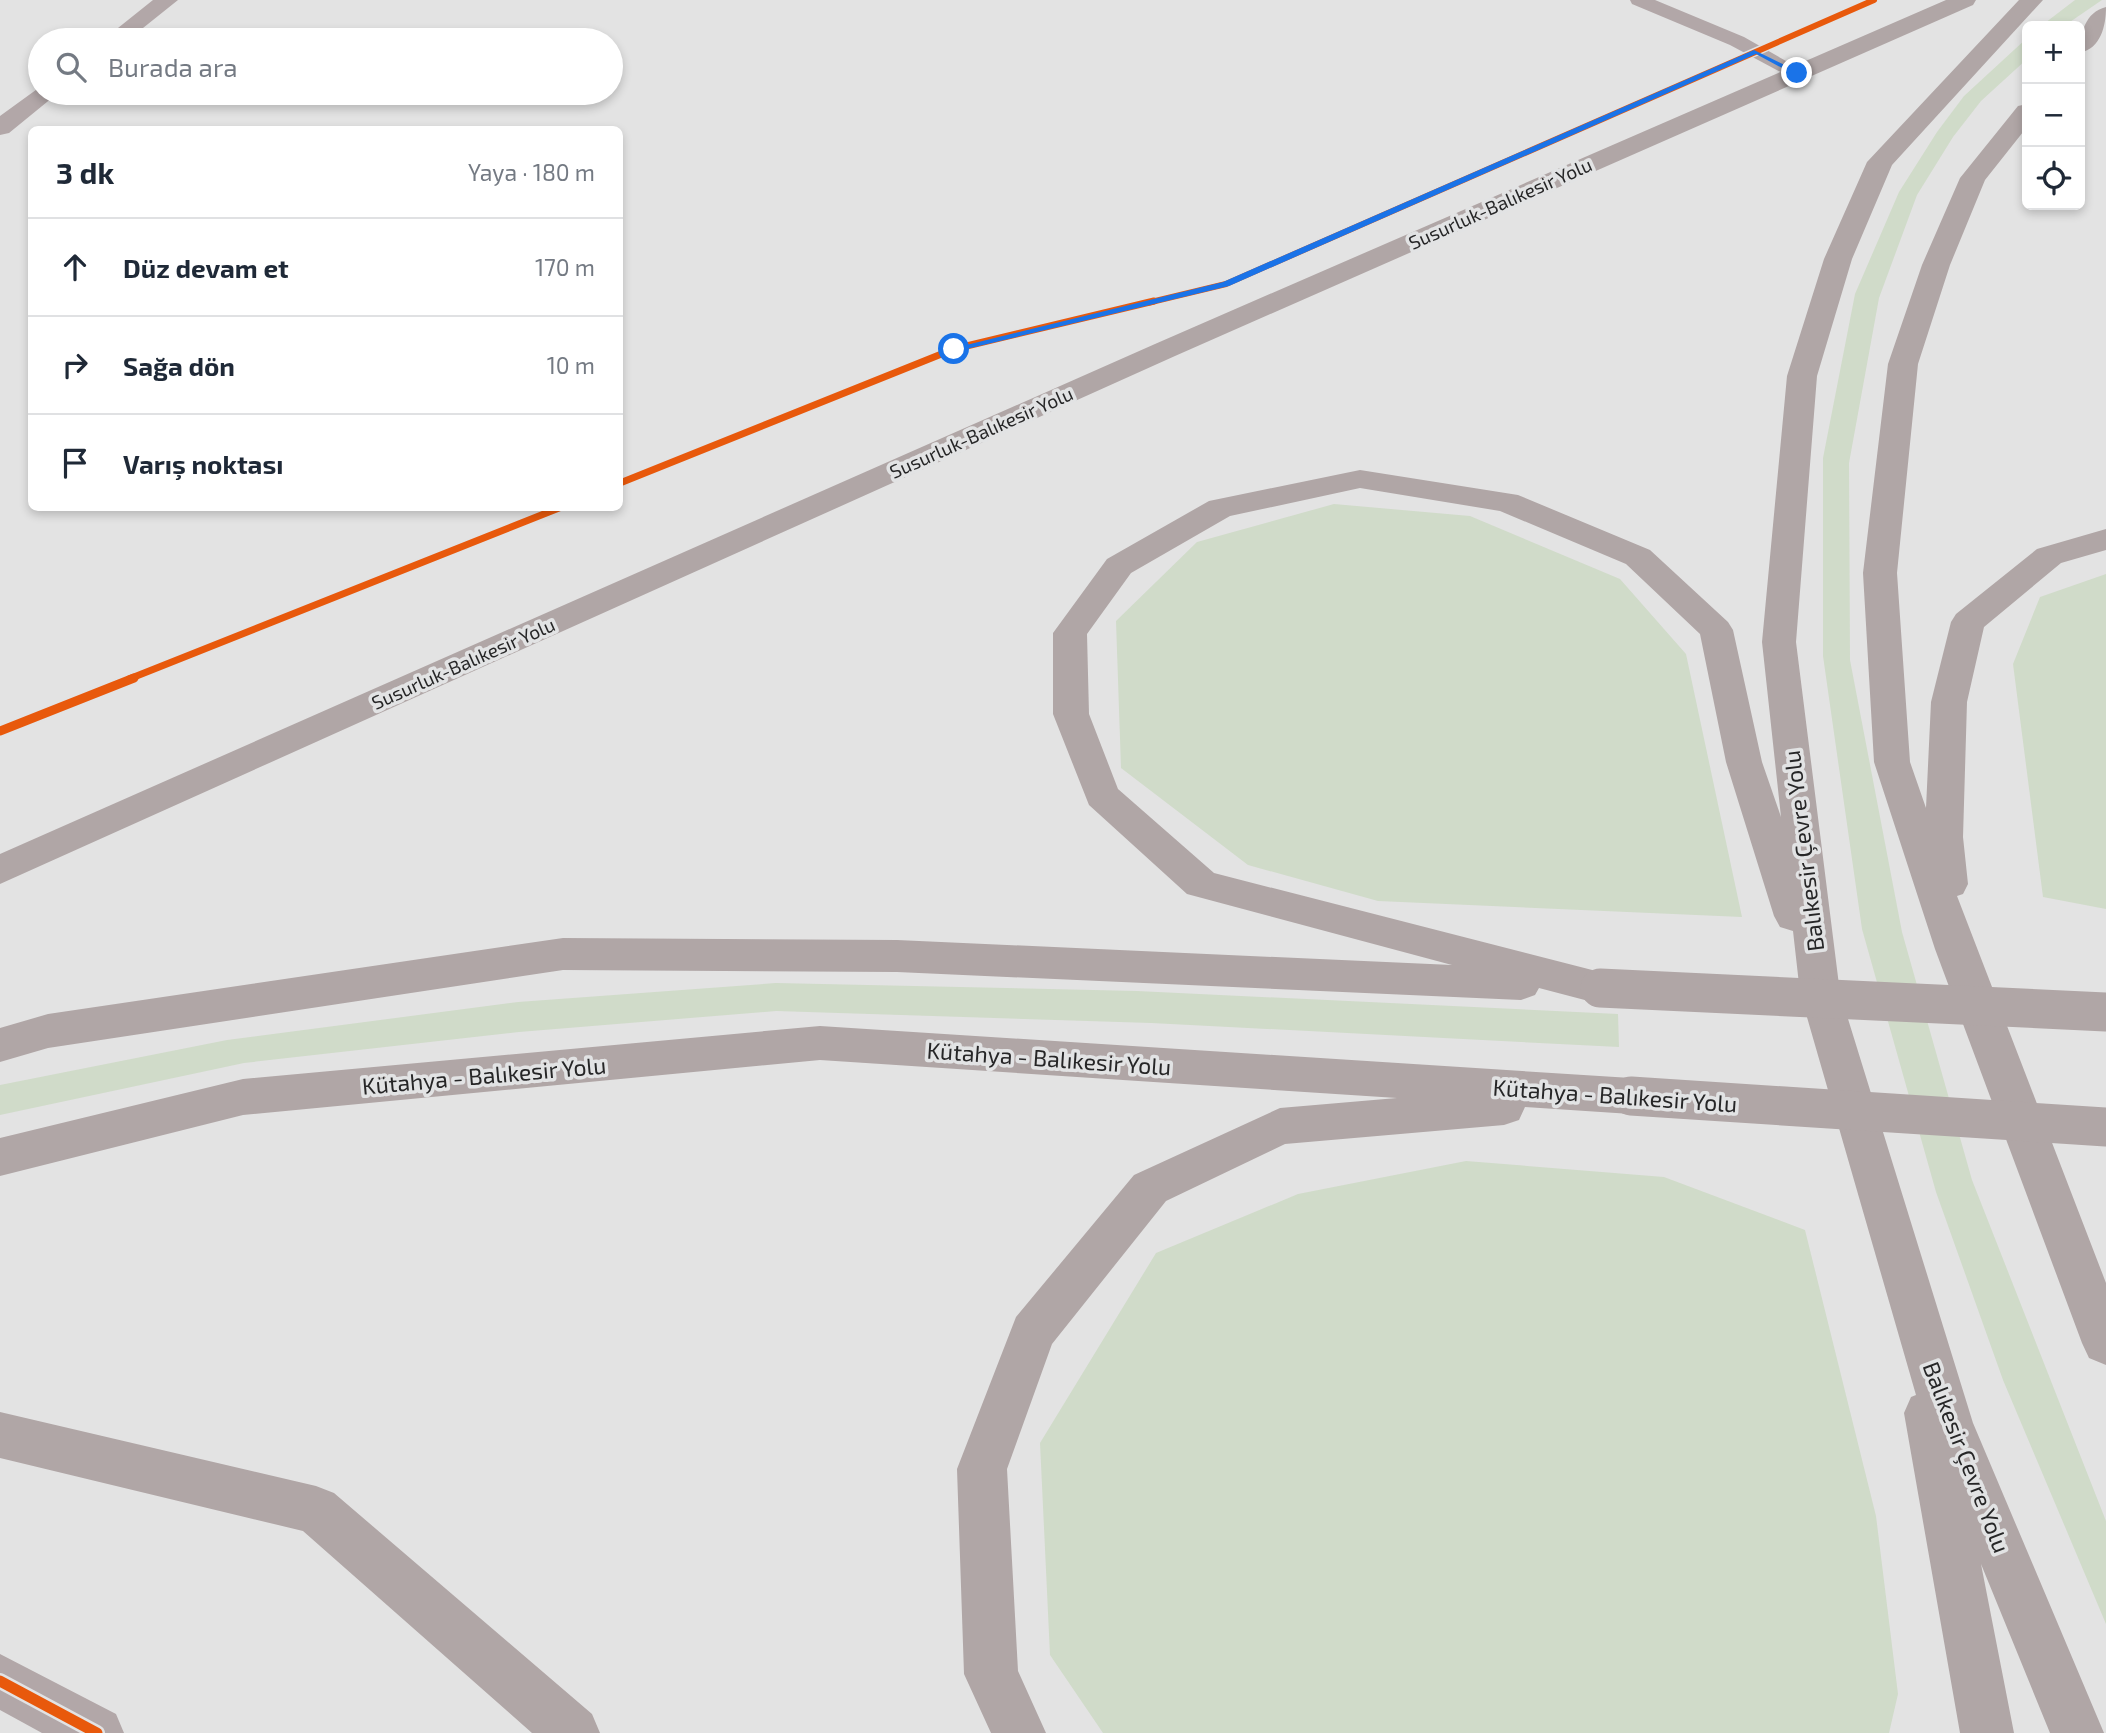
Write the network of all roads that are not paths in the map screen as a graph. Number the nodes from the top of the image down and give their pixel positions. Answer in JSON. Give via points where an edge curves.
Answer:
{"nodes":[{"id":1,"x":167,"y":0,"type":"edge"},
{"id":2,"x":1639,"y":0,"type":"edge"},
{"id":3,"x":1965,"y":0,"type":"edge"},
{"id":4,"x":2032,"y":0,"type":"edge"},
{"id":5,"x":2106,"y":14,"type":"edge"},
{"id":6,"x":130,"y":28,"type":"edge"},
{"id":7,"x":2085,"y":40,"type":"edge"},
{"id":8,"x":1797,"y":73,"type":"junction"},
{"id":9,"x":30,"y":105,"type":"edge"},
{"id":10,"x":2022,"y":117,"type":"edge"},
{"id":11,"x":0,"y":128,"type":"edge"},
{"id":12,"x":2106,"y":539,"type":"edge"},
{"id":13,"x":0,"y":870,"type":"edge"},
{"id":14,"x":1955,"y":949,"type":"junction"},
{"id":15,"x":1600,"y":988,"type":"junction"},
{"id":16,"x":1820,"y":993,"type":"junction"},
{"id":17,"x":2106,"y":1012,"type":"edge"},
{"id":18,"x":0,"y":1045,"type":"edge"},
{"id":19,"x":1630,"y":1096,"type":"junction"},
{"id":20,"x":2106,"y":1127,"type":"edge"},
{"id":21,"x":0,"y":1157,"type":"edge"},
{"id":22,"x":1899,"y":1259,"type":"junction"},
{"id":23,"x":2106,"y":1343,"type":"edge"},
{"id":24,"x":0,"y":1435,"type":"edge"},
{"id":25,"x":0,"y":1681,"type":"edge"},
{"id":26,"x":97,"y":1733,"type":"edge"},
{"id":27,"x":573,"y":1733,"type":"edge"},
{"id":28,"x":1019,"y":1733,"type":"edge"},
{"id":29,"x":1987,"y":1733,"type":"edge"},
{"id":30,"x":2077,"y":1733,"type":"edge"}],
"edges":[{"from":1,"to":6,"type":"street"},
{"from":2,"to":8,"type":"lane","via":[[1737,41]]},
{"from":3,"to":8,"type":"highway","name":"Susurluk-Balıkesir Yolu"},
{"from":4,"to":16,"type":"highway","name":"Balıkesir Çevre Yolu","via":[[1880,162],[1838,259],[1802,376],[1779,642]]},
{"from":5,"to":7,"type":"highway"},
{"from":8,"to":13,"type":"highway","name":"Susurluk-Balıkesir Yolu","via":[[1139,361]]},
{"from":9,"to":11,"type":"street"},
{"from":10,"to":14,"type":"highway","via":[[1973,178],[1936,265],[1903,364],[1880,573],[1892,762]]},
{"from":12,"to":14,"type":"highway","via":[[2049,556],[1968,622],[1949,702],[1944,837]]},
{"from":14,"to":23,"type":"highway"},
{"from":15,"to":16,"type":"highway","via":[[1201,884],[1102,796],[1071,714],[1070,633],[1119,566],[1220,508],[1360,479],[1507,502],[1638,557],[1716,630],[1744,762]]},
{"from":15,"to":17,"type":"highway","bridge":true},
{"from":15,"to":18,"type":"highway","via":[[898,956],[564,954],[48,1031]]},
{"from":16,"to":22,"type":"highway","name":"Balıkesir Çevre Yolu"},
{"from":19,"to":20,"type":"highway","name":"Kütahya - Balıkesir Yolu","bridge":true},
{"from":19,"to":21,"type":"highway","name":"Kütahya - Balıkesir Yolu","via":[[820,1043],[243,1097]]},
{"from":19,"to":28,"type":"highway","via":[[1280,1126],[1150,1188],[1033,1332],[982,1469],[991,1674]]},
{"from":22,"to":29,"type":"highway"},
{"from":22,"to":30,"type":"highway","name":"Balıkesir Çevre Yolu","via":[[1949,1423]]},
{"from":24,"to":27,"type":"highway","via":[[316,1510]]},
{"from":25,"to":26,"type":"street"}]}
